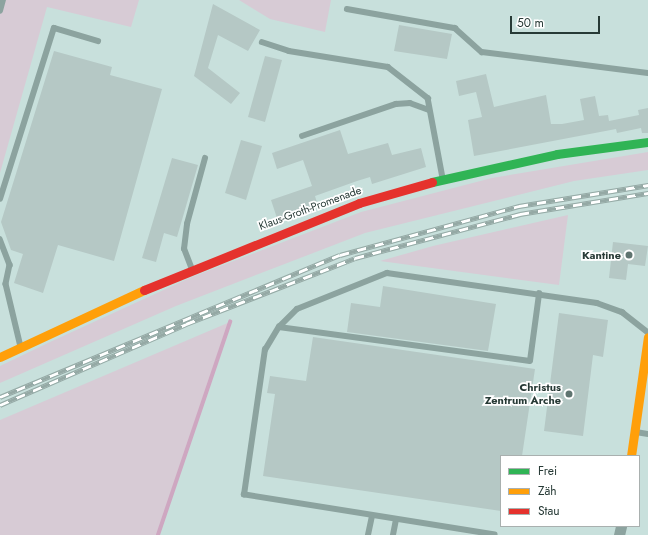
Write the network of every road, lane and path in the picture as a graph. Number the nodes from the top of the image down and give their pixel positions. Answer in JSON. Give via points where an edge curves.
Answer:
{"nodes":[{"id":1,"x":3,"y":0,"type":"edge"},
{"id":2,"x":347,"y":9,"type":"dead end"},
{"id":3,"x":0,"y":11,"type":"edge"},
{"id":4,"x":98,"y":41,"type":"dead end"},
{"id":5,"x":262,"y":42,"type":"dead end"},
{"id":6,"x":648,"y":73,"type":"edge"},
{"id":7,"x":429,"y":110,"type":"junction"},
{"id":8,"x":302,"y":136,"type":"dead end"},
{"id":9,"x":648,"y":142,"type":"edge"},
{"id":10,"x":205,"y":158,"type":"dead end"},
{"id":11,"x":443,"y":178,"type":"junction"},
{"id":12,"x":0,"y":199,"type":"edge"},
{"id":13,"x":0,"y":239,"type":"edge"},
{"id":14,"x":192,"y":268,"type":"junction"},
{"id":15,"x":539,"y":294,"type":"junction"},
{"id":16,"x":279,"y":327,"type":"junction"},
{"id":17,"x":648,"y":332,"type":"edge"},
{"id":18,"x":648,"y":337,"type":"edge"},
{"id":19,"x":21,"y":347,"type":"junction"},
{"id":20,"x":0,"y":357,"type":"edge"},
{"id":21,"x":634,"y":431,"type":"junction"},
{"id":22,"x":648,"y":434,"type":"edge"},
{"id":23,"x":631,"y":455,"type":"edge"},
{"id":24,"x":372,"y":516,"type":"junction"},
{"id":25,"x":396,"y":520,"type":"junction"},
{"id":26,"x":368,"y":535,"type":"edge"},
{"id":27,"x":393,"y":535,"type":"edge"},
{"id":28,"x":495,"y":535,"type":"edge"}],
"edges":[{"from":1,"to":3,"type":"lane"},
{"from":2,"to":6,"type":"lane","via":[[455,28],[482,52]]},
{"from":4,"to":12,"type":"lane","via":[[54,28]]},
{"from":5,"to":7,"type":"lane","via":[[289,51],[388,67],[428,98]]},
{"from":7,"to":8,"type":"lane","via":[[410,103],[396,104]]},
{"from":7,"to":11,"type":"lane"},
{"from":9,"to":11,"type":"street","name":"Klaus-Groth-Promenade","via":[[557,154]]},
{"from":10,"to":14,"type":"lane","via":[[187,224],[184,249]]},
{"from":11,"to":14,"type":"street","name":"Klaus-Groth-Promenade","via":[[359,203]]},
{"from":13,"to":19,"type":"lane","via":[[10,265],[6,284]]},
{"from":14,"to":19,"type":"street","name":"Klaus-Groth-Promenade"},
{"from":15,"to":16,"type":"lane","via":[[387,273],[297,309]]},
{"from":15,"to":16,"type":"lane","via":[[530,361]]},
{"from":15,"to":17,"type":"lane","via":[[597,303],[622,312]]},
{"from":16,"to":24,"type":"lane","via":[[265,350],[244,495]]},
{"from":18,"to":21,"type":"street"},
{"from":19,"to":20,"type":"street","name":"Klaus-Groth-Promenade"},
{"from":21,"to":22,"type":"lane"},
{"from":21,"to":23,"type":"street"},
{"from":24,"to":25,"type":"lane"},
{"from":24,"to":26,"type":"lane"},
{"from":25,"to":27,"type":"lane"},
{"from":25,"to":28,"type":"lane"}]}
